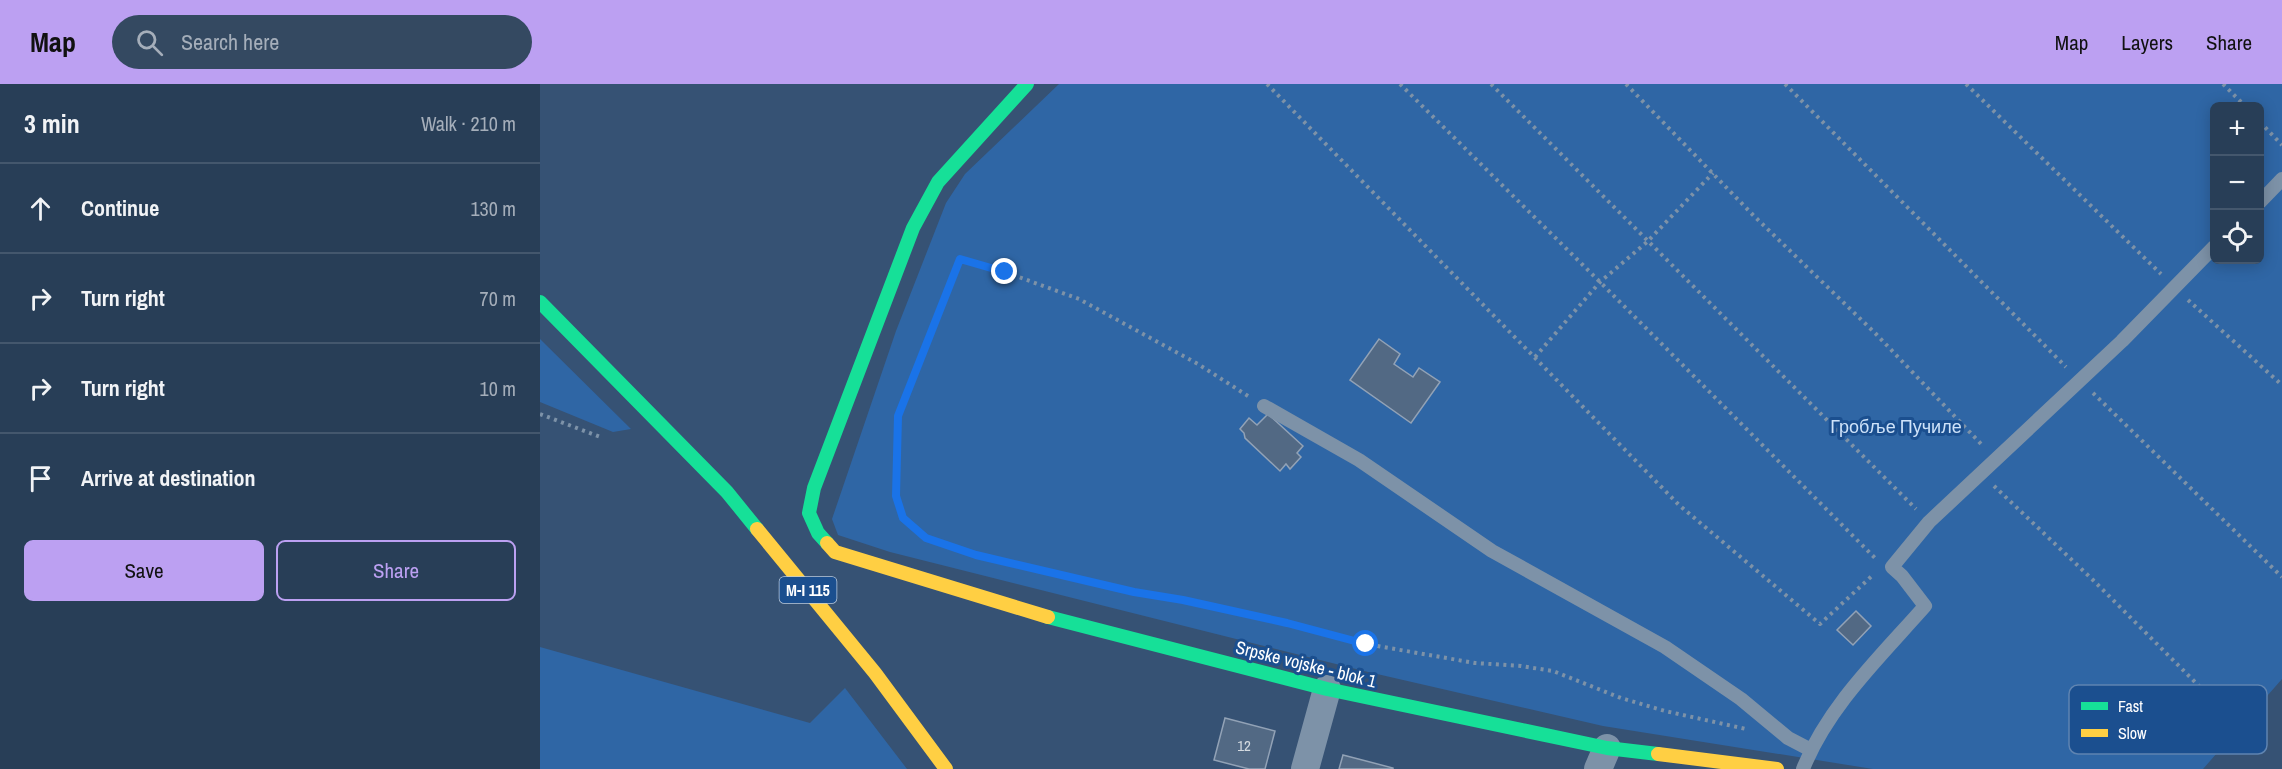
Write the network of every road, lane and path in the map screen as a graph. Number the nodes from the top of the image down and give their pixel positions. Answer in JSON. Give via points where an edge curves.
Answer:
{"nodes":[{"id":1,"x":1028,"y":84,"type":"edge"},
{"id":2,"x":1267,"y":84,"type":"edge"},
{"id":3,"x":1400,"y":84,"type":"edge"},
{"id":4,"x":1491,"y":84,"type":"edge"},
{"id":5,"x":1626,"y":84,"type":"edge"},
{"id":6,"x":1785,"y":84,"type":"edge"},
{"id":7,"x":1966,"y":84,"type":"edge"},
{"id":8,"x":2223,"y":84,"type":"edge"},
{"id":9,"x":2241,"y":102,"type":"edge"},
{"id":10,"x":2264,"y":127,"type":"edge"},
{"id":11,"x":2282,"y":145,"type":"edge"},
{"id":12,"x":1713,"y":173,"type":"junction"},
{"id":13,"x":2282,"y":179,"type":"edge"},
{"id":14,"x":2264,"y":197,"type":"edge"},
{"id":15,"x":1647,"y":242,"type":"junction"},
{"id":16,"x":2210,"y":251,"type":"edge"},
{"id":17,"x":1600,"y":282,"type":"junction"},
{"id":18,"x":2175,"y":287,"type":"junction"},
{"id":19,"x":540,"y":302,"type":"edge"},
{"id":20,"x":1535,"y":357,"type":"junction"},
{"id":21,"x":2080,"y":381,"type":"junction"},
{"id":22,"x":2282,"y":385,"type":"edge"},
{"id":23,"x":1264,"y":406,"type":"joint"},
{"id":24,"x":540,"y":414,"type":"edge"},
{"id":25,"x":603,"y":438,"type":"dead end"},
{"id":26,"x":1996,"y":460,"type":"junction"},
{"id":27,"x":1981,"y":474,"type":"junction"},
{"id":28,"x":1929,"y":522,"type":"junction"},
{"id":29,"x":1879,"y":562,"type":"dead end"},
{"id":30,"x":1877,"y":571,"type":"dead end"},
{"id":31,"x":2282,"y":576,"type":"edge"},
{"id":32,"x":2198,"y":685,"type":"edge"},
{"id":33,"x":1328,"y":689,"type":"junction"},
{"id":34,"x":1788,"y":738,"type":"junction"},
{"id":35,"x":1811,"y":750,"type":"junction"},
{"id":36,"x":1602,"y":758,"type":"edge"},
{"id":37,"x":946,"y":769,"type":"edge"},
{"id":38,"x":1305,"y":769,"type":"edge"},
{"id":39,"x":1777,"y":769,"type":"edge"},
{"id":40,"x":1803,"y":769,"type":"edge"}],
"edges":[{"from":1,"to":33,"type":"street","name":"Srpske vojske - blok 1","via":[[938,182],[913,228],[814,488],[809,513],[818,533],[836,552],[1031,613]]},
{"from":2,"to":20,"type":"path"},
{"from":3,"to":17,"type":"path"},
{"from":4,"to":15,"type":"path"},
{"from":5,"to":12,"type":"path"},
{"from":6,"to":21,"type":"path"},
{"from":7,"to":18,"type":"path"},
{"from":8,"to":9,"type":"path"},
{"from":10,"to":11,"type":"path"},
{"from":12,"to":15,"type":"path"},
{"from":12,"to":26,"type":"path","via":[[1876,334]]},
{"from":13,"to":14,"type":"lane"},
{"from":15,"to":17,"type":"path"},
{"from":15,"to":28,"type":"path"},
{"from":16,"to":18,"type":"lane"},
{"from":17,"to":20,"type":"path"},
{"from":17,"to":29,"type":"path"},
{"from":18,"to":21,"type":"lane"},
{"from":18,"to":22,"type":"path"},
{"from":19,"to":37,"type":"street","number":"M-I 115","via":[[726,492],[875,673]]},
{"from":20,"to":30,"type":"path","via":[[1679,505],[1821,624]]},
{"from":21,"to":26,"type":"lane"},
{"from":21,"to":31,"type":"path"},
{"from":23,"to":34,"type":"lane","via":[[1359,460],[1492,551],[1665,646],[1734,693]]},
{"from":23,"to":34,"type":"path","via":[[1198,364],[1079,299],[960,259],[898,416],[896,496],[903,518],[926,538],[976,555],[1366,644],[1475,663],[1553,671],[1665,711]]},
{"from":24,"to":25,"type":"path"},
{"from":26,"to":27,"type":"lane"},
{"from":27,"to":28,"type":"lane"},
{"from":27,"to":32,"type":"path"},
{"from":28,"to":35,"type":"lane","via":[[1892,567],[1925,606],[1840,703]]},
{"from":33,"to":36,"type":"street","name":"Srpske vojske - blok 1"},
{"from":33,"to":38,"type":"street"},
{"from":34,"to":35,"type":"lane"},
{"from":35,"to":40,"type":"lane"},
{"from":36,"to":39,"type":"street","name":"Srpske vojske - blok 1"}]}
